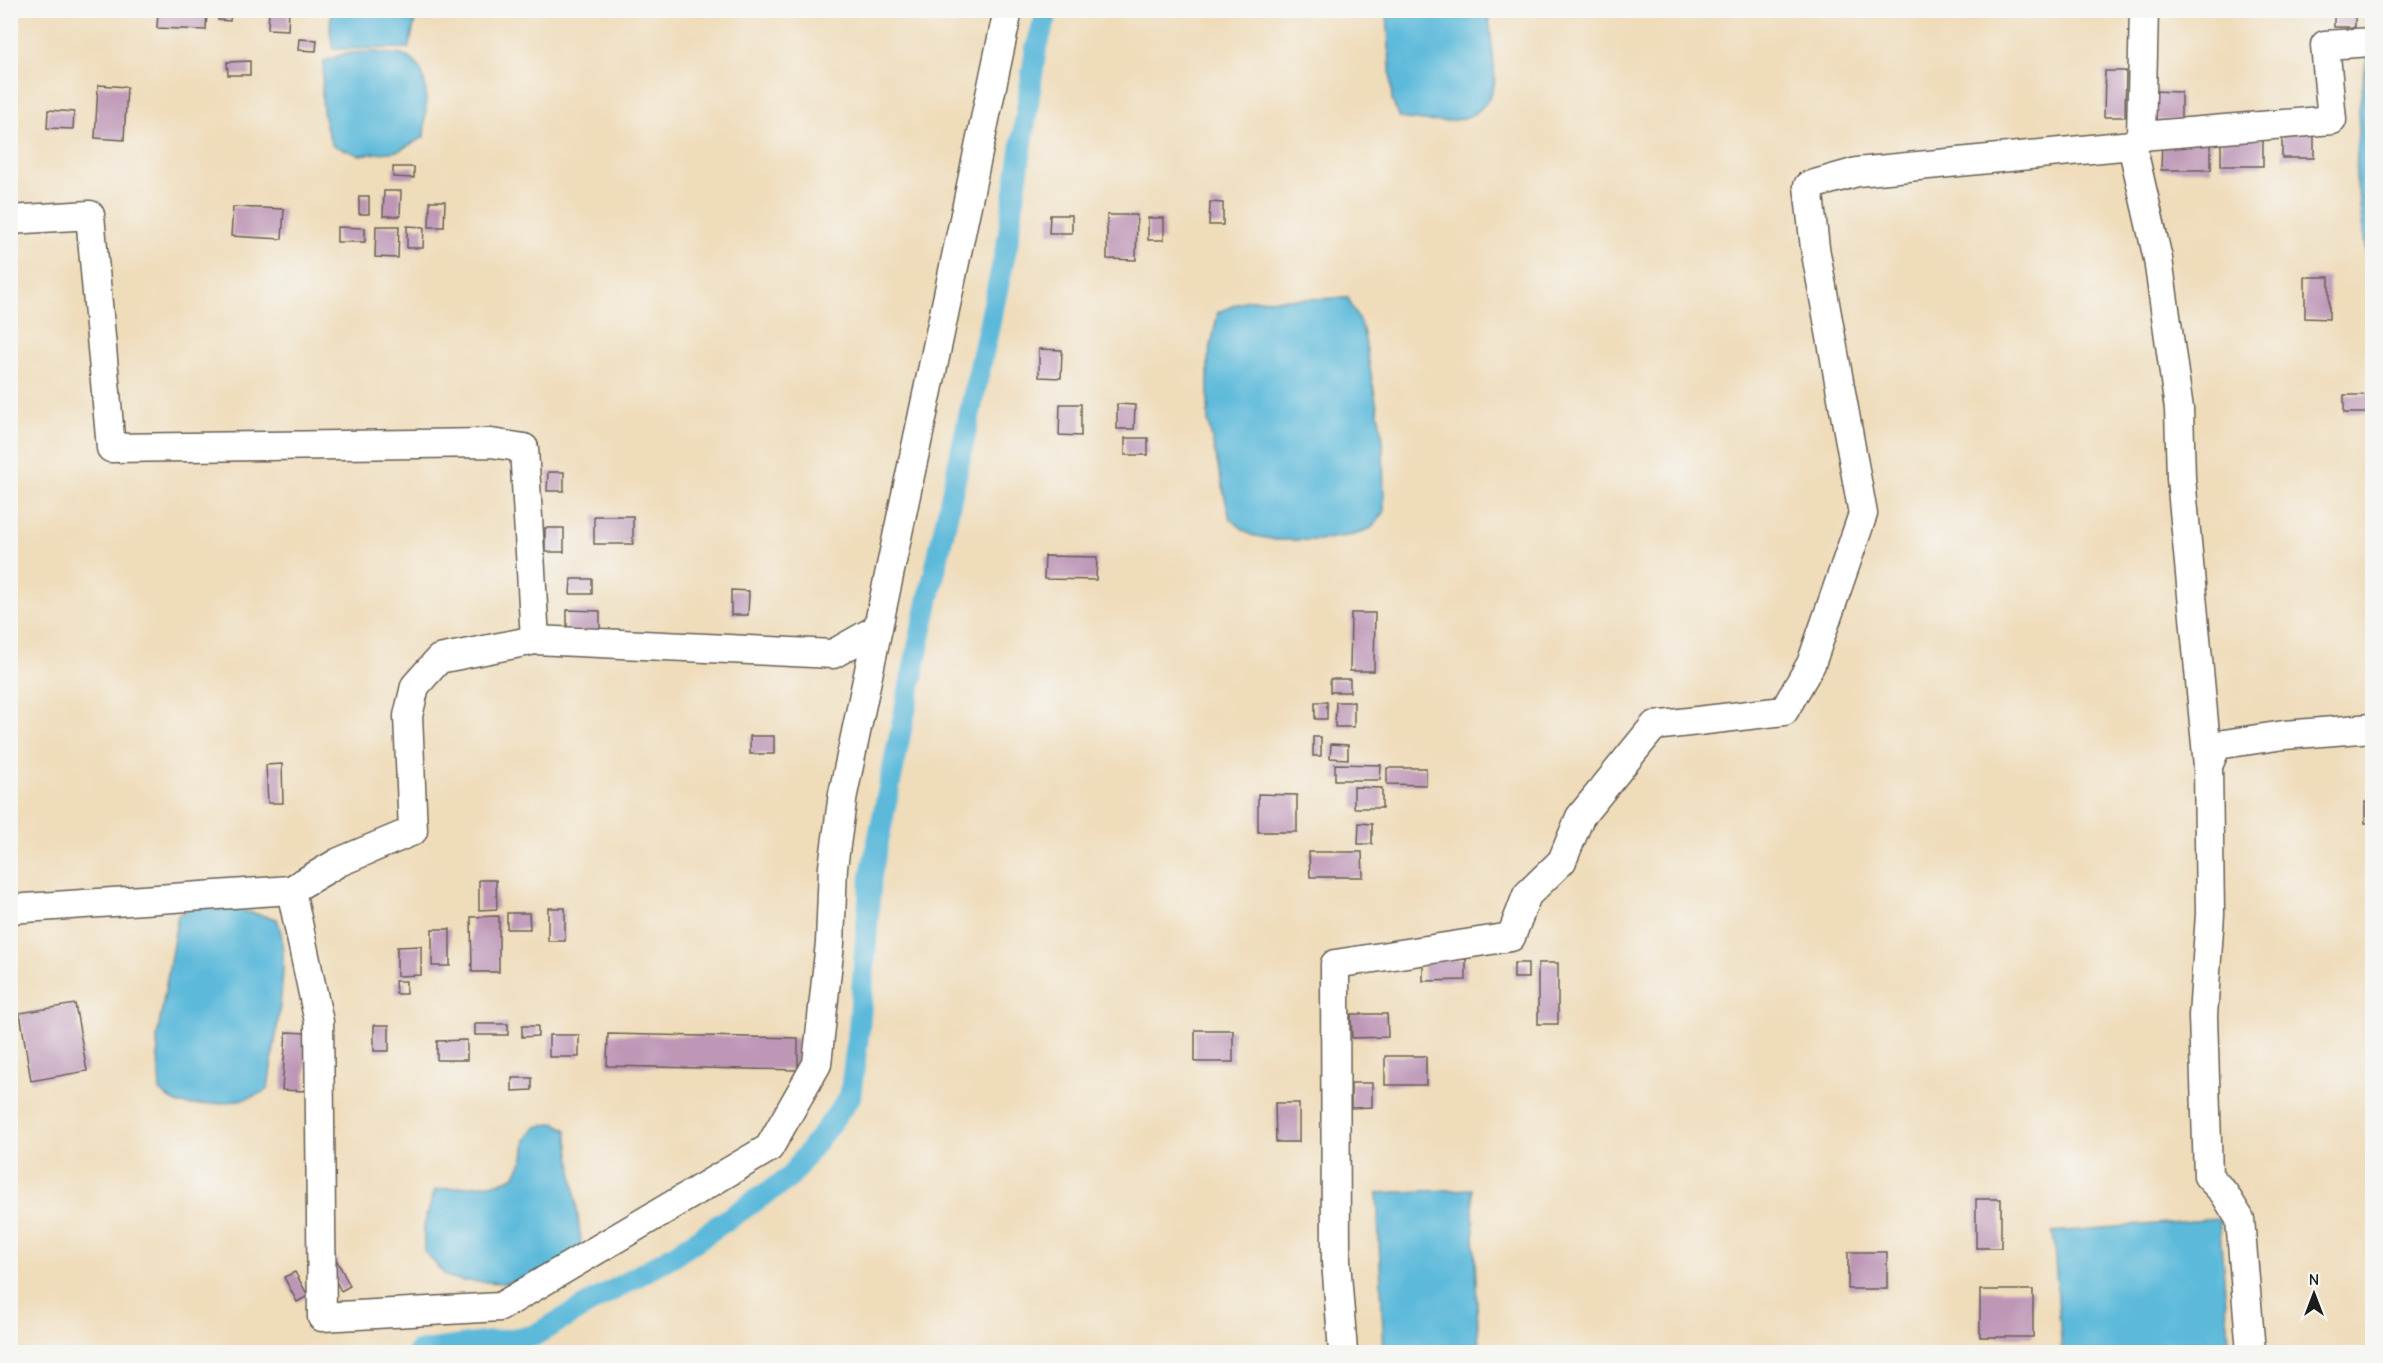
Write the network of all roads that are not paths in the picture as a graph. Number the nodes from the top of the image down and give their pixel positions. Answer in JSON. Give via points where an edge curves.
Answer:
{"nodes":[{"id":1,"x":1008,"y":10,"type":"edge"},
{"id":2,"x":2144,"y":10,"type":"edge"},
{"id":3,"x":2373,"y":42,"type":"edge"},
{"id":4,"x":2136,"y":141,"type":"junction"},
{"id":5,"x":10,"y":220,"type":"edge"},
{"id":6,"x":877,"y":628,"type":"junction"},
{"id":7,"x":535,"y":640,"type":"junction"},
{"id":8,"x":2373,"y":728,"type":"edge"},
{"id":9,"x":2208,"y":766,"type":"junction"},
{"id":10,"x":291,"y":890,"type":"junction"},
{"id":11,"x":10,"y":909,"type":"edge"},
{"id":12,"x":1343,"y":1353,"type":"edge"},
{"id":13,"x":2251,"y":1353,"type":"edge"}],
"edges":[{"from":1,"to":6,"type":"street"},
{"from":2,"to":4,"type":"street"},
{"from":3,"to":4,"type":"street","via":[[2325,45],[2332,120]]},
{"from":4,"to":9,"type":"street","via":[[2158,258],[2179,409],[2181,478]]},
{"from":4,"to":12,"type":"street","via":[[1857,172],[1808,186],[1815,248],[1863,514],[1811,664],[1784,711],[1654,726],[1581,817],[1562,861],[1527,895],[1511,937],[1335,964],[1336,1261]]},
{"from":5,"to":7,"type":"street","via":[[90,215],[111,448],[491,443],[524,448]]},
{"from":6,"to":7,"type":"street","via":[[833,654]]},
{"from":6,"to":10,"type":"street","via":[[843,794],[817,1064],[769,1148],[500,1307],[322,1317],[319,1022]]},
{"from":7,"to":10,"type":"street","via":[[439,659],[416,686],[408,716],[413,831],[339,862]]},
{"from":8,"to":9,"type":"street","via":[[2217,745]]},
{"from":9,"to":13,"type":"street","via":[[2210,914],[2203,1016],[2208,1176],[2240,1219]]},
{"from":10,"to":11,"type":"street"}]}
